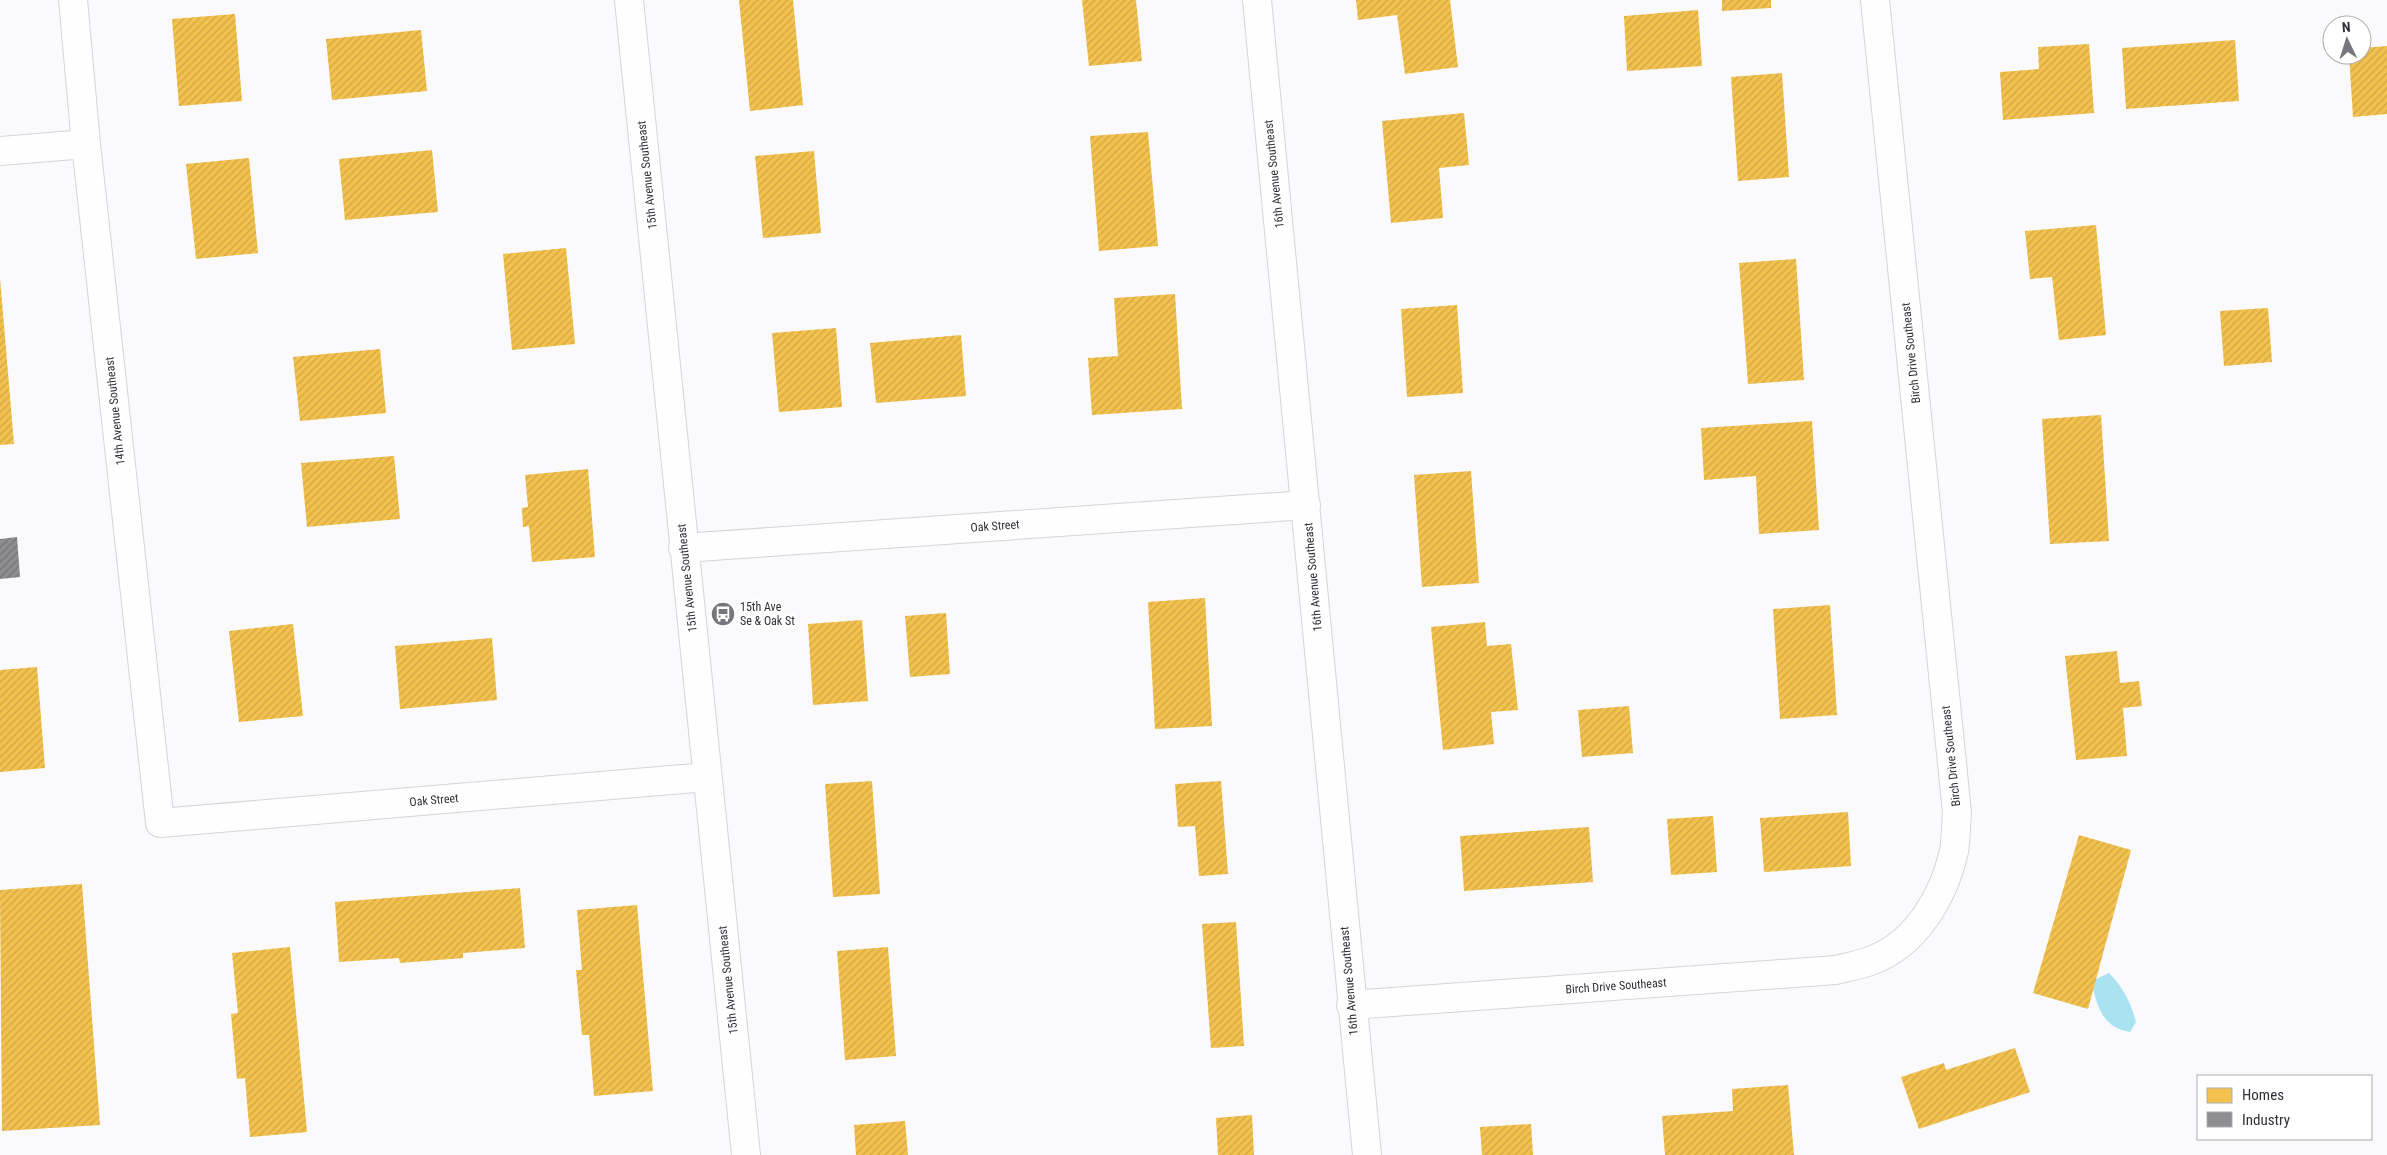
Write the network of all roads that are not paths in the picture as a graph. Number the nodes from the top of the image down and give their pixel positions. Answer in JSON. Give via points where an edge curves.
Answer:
{"nodes":[{"id":1,"x":73,"y":0,"type":"edge"},
{"id":2,"x":629,"y":0,"type":"edge"},
{"id":3,"x":1257,"y":0,"type":"edge"},
{"id":4,"x":1875,"y":0,"type":"edge"},
{"id":5,"x":86,"y":144,"type":"junction"},
{"id":6,"x":0,"y":151,"type":"edge"},
{"id":7,"x":1306,"y":505,"type":"junction"},
{"id":8,"x":684,"y":548,"type":"junction"},
{"id":9,"x":707,"y":778,"type":"junction"},
{"id":10,"x":160,"y":822,"type":"joint"},
{"id":11,"x":1351,"y":1005,"type":"junction"},
{"id":12,"x":746,"y":1155,"type":"edge"},
{"id":13,"x":1366,"y":1155,"type":"edge"}],
"edges":[{"from":1,"to":5,"type":"street","name":"14th Avenue Southeast"},
{"from":2,"to":8,"type":"street","name":"15th Avenue Southeast"},
{"from":3,"to":7,"type":"street","name":"16th Avenue Southeast"},
{"from":4,"to":11,"type":"street","name":"Birch Drive Southeast","via":[[1957,813],[1954,851],[1942,888],[1925,920],[1902,942],[1872,960],[1836,970]]},
{"from":5,"to":6,"type":"street"},
{"from":5,"to":10,"type":"street","name":"14th Avenue Southeast"},
{"from":7,"to":8,"type":"street","name":"Oak Street"},
{"from":7,"to":11,"type":"street","name":"16th Avenue Southeast"},
{"from":8,"to":9,"type":"street","name":"15th Avenue Southeast"},
{"from":9,"to":10,"type":"street","name":"Oak Street"},
{"from":9,"to":12,"type":"street","name":"15th Avenue Southeast"},
{"from":11,"to":13,"type":"street","name":"16th Avenue Southeast"}]}
